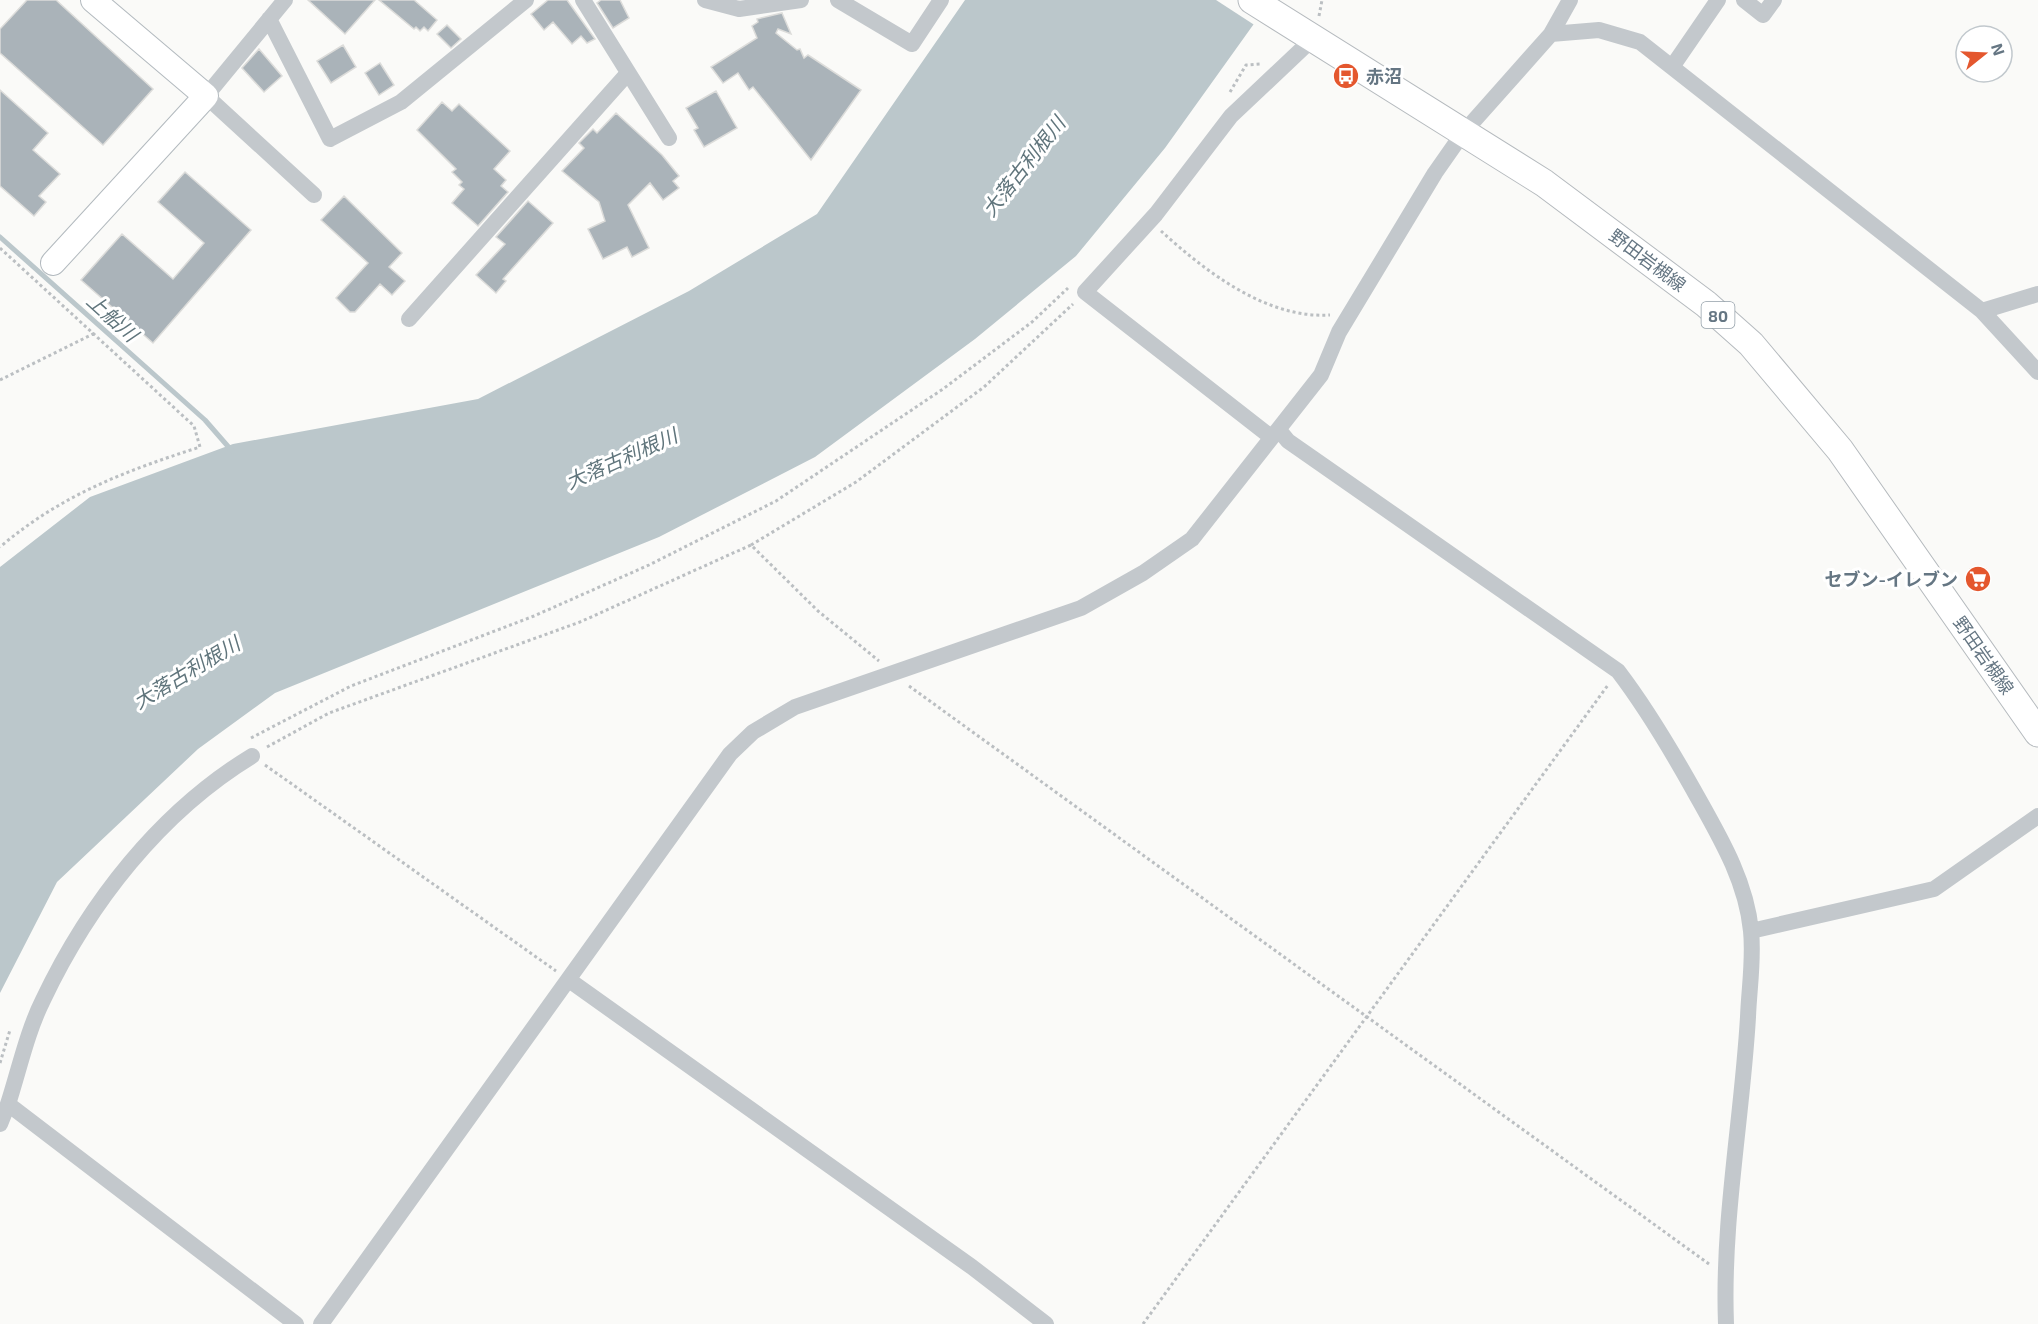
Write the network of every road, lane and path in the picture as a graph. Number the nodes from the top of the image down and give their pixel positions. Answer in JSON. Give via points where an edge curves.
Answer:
{"nodes":[{"id":1,"x":93,"y":0,"type":"edge"},
{"id":2,"x":285,"y":0,"type":"edge"},
{"id":3,"x":526,"y":0,"type":"edge"},
{"id":4,"x":583,"y":0,"type":"edge"},
{"id":5,"x":705,"y":0,"type":"edge"},
{"id":6,"x":801,"y":0,"type":"edge"},
{"id":7,"x":838,"y":0,"type":"edge"},
{"id":8,"x":941,"y":0,"type":"edge"},
{"id":9,"x":1252,"y":0,"type":"edge"},
{"id":10,"x":1570,"y":0,"type":"edge"},
{"id":11,"x":1718,"y":0,"type":"edge"},
{"id":12,"x":1744,"y":0,"type":"edge"},
{"id":13,"x":1774,"y":0,"type":"edge"},
{"id":14,"x":269,"y":19,"type":"junction"},
{"id":15,"x":1551,"y":34,"type":"junction"},
{"id":16,"x":1310,"y":36,"type":"junction"},
{"id":17,"x":1285,"y":63,"type":"junction"},
{"id":18,"x":1672,"y":67,"type":"junction"},
{"id":19,"x":628,"y":73,"type":"junction"},
{"id":20,"x":1228,"y":94,"type":"dead end"},
{"id":21,"x":206,"y":96,"type":"junction"},
{"id":22,"x":1463,"y":133,"type":"junction"},
{"id":23,"x":669,"y":138,"type":"dead end"},
{"id":24,"x":314,"y":195,"type":"dead end"},
{"id":25,"x":1150,"y":221,"type":"junction"},
{"id":26,"x":0,"y":248,"type":"edge"},
{"id":27,"x":53,"y":263,"type":"dead end"},
{"id":28,"x":1080,"y":287,"type":"junction"},
{"id":29,"x":2038,"y":294,"type":"edge"},
{"id":30,"x":1982,"y":311,"type":"junction"},
{"id":31,"x":1350,"y":314,"type":"junction"},
{"id":32,"x":409,"y":319,"type":"dead end"},
{"id":33,"x":94,"y":333,"type":"junction"},
{"id":34,"x":2038,"y":372,"type":"edge"},
{"id":35,"x":0,"y":380,"type":"edge"},
{"id":36,"x":1275,"y":433,"type":"junction"},
{"id":37,"x":751,"y":545,"type":"junction"},
{"id":38,"x":0,"y":548,"type":"edge"},
{"id":39,"x":1618,"y":671,"type":"junction"},
{"id":40,"x":894,"y":673,"type":"junction"},
{"id":41,"x":296,"y":714,"type":"dead end"},
{"id":42,"x":2038,"y":733,"type":"edge"},
{"id":43,"x":252,"y":756,"type":"junction"},
{"id":44,"x":2038,"y":816,"type":"edge"},
{"id":45,"x":1751,"y":931,"type":"junction"},
{"id":46,"x":569,"y":981,"type":"junction"},
{"id":47,"x":1368,"y":1018,"type":"junction"},
{"id":48,"x":8,"y":1104,"type":"junction"},
{"id":49,"x":0,"y":1124,"type":"edge"},
{"id":50,"x":1724,"y":1275,"type":"junction"},
{"id":51,"x":297,"y":1324,"type":"edge"},
{"id":52,"x":321,"y":1324,"type":"edge"},
{"id":53,"x":1046,"y":1324,"type":"edge"},
{"id":54,"x":1143,"y":1324,"type":"edge"},
{"id":55,"x":1726,"y":1324,"type":"edge"}],
"edges":[{"from":1,"to":21,"type":"street"},
{"from":2,"to":14,"type":"street"},
{"from":3,"to":14,"type":"street","via":[[401,102],[330,139]]},
{"from":4,"to":19,"type":"street"},
{"from":5,"to":6,"type":"street","via":[[739,9]]},
{"from":7,"to":8,"type":"street","via":[[912,44]]},
{"from":9,"to":16,"type":"main road","name":"野田岩槻線","number":"80"},
{"from":10,"to":15,"type":"street"},
{"from":11,"to":18,"type":"street"},
{"from":12,"to":13,"type":"street","via":[[1763,15]]},
{"from":14,"to":21,"type":"street"},
{"from":15,"to":18,"type":"street","via":[[1599,30],[1640,42]]},
{"from":15,"to":22,"type":"street"},
{"from":16,"to":17,"type":"street","via":[[1303,48]]},
{"from":16,"to":22,"type":"main road","name":"野田岩槻線","number":"80"},
{"from":17,"to":20,"type":"path","via":[[1246,65]]},
{"from":17,"to":25,"type":"street","via":[[1231,116]]},
{"from":18,"to":30,"type":"street"},
{"from":19,"to":23,"type":"street"},
{"from":19,"to":32,"type":"street"},
{"from":21,"to":24,"type":"street"},
{"from":21,"to":27,"type":"street"},
{"from":22,"to":31,"type":"street"},
{"from":22,"to":42,"type":"main road","name":"野田岩槻線","number":"80","via":[[1544,183],[1617,236],[1751,344],[1840,450]]},
{"from":25,"to":28,"type":"street"},
{"from":25,"to":31,"type":"path","via":[[1217,275],[1259,300],[1290,313]]},
{"from":26,"to":33,"type":"path"},
{"from":28,"to":36,"type":"street"},
{"from":28,"to":37,"type":"path","via":[[984,387],[856,482]]},
{"from":28,"to":41,"type":"path","via":[[952,382],[776,501],[649,565],[534,616],[351,686]]},
{"from":29,"to":30,"type":"street"},
{"from":30,"to":34,"type":"street"},
{"from":31,"to":36,"type":"street","via":[[1321,375]]},
{"from":33,"to":35,"type":"path"},
{"from":33,"to":38,"type":"path","via":[[194,426],[201,447],[126,471],[72,495]]},
{"from":36,"to":39,"type":"street"},
{"from":36,"to":40,"type":"street","via":[[1192,539],[1143,573],[1081,608]]},
{"from":37,"to":40,"type":"path","via":[[818,611]]},
{"from":37,"to":43,"type":"path","via":[[580,622],[329,713]]},
{"from":39,"to":45,"type":"street","via":[[1649,711],[1727,849]]},
{"from":39,"to":47,"type":"path"},
{"from":40,"to":46,"type":"street","via":[[795,707],[753,732],[730,754]]},
{"from":40,"to":47,"type":"path"},
{"from":43,"to":46,"type":"path"},
{"from":43,"to":48,"type":"street","via":[[216,778],[177,812],[106,893],[42,1001]]},
{"from":44,"to":45,"type":"street","via":[[1934,889]]},
{"from":45,"to":50,"type":"street","via":[[1746,1057],[1727,1212]]},
{"from":46,"to":52,"type":"street"},
{"from":46,"to":53,"type":"street","via":[[972,1267]]},
{"from":47,"to":50,"type":"path"},
{"from":47,"to":54,"type":"path"},
{"from":48,"to":49,"type":"street"},
{"from":48,"to":51,"type":"street"},
{"from":50,"to":55,"type":"street"}]}
